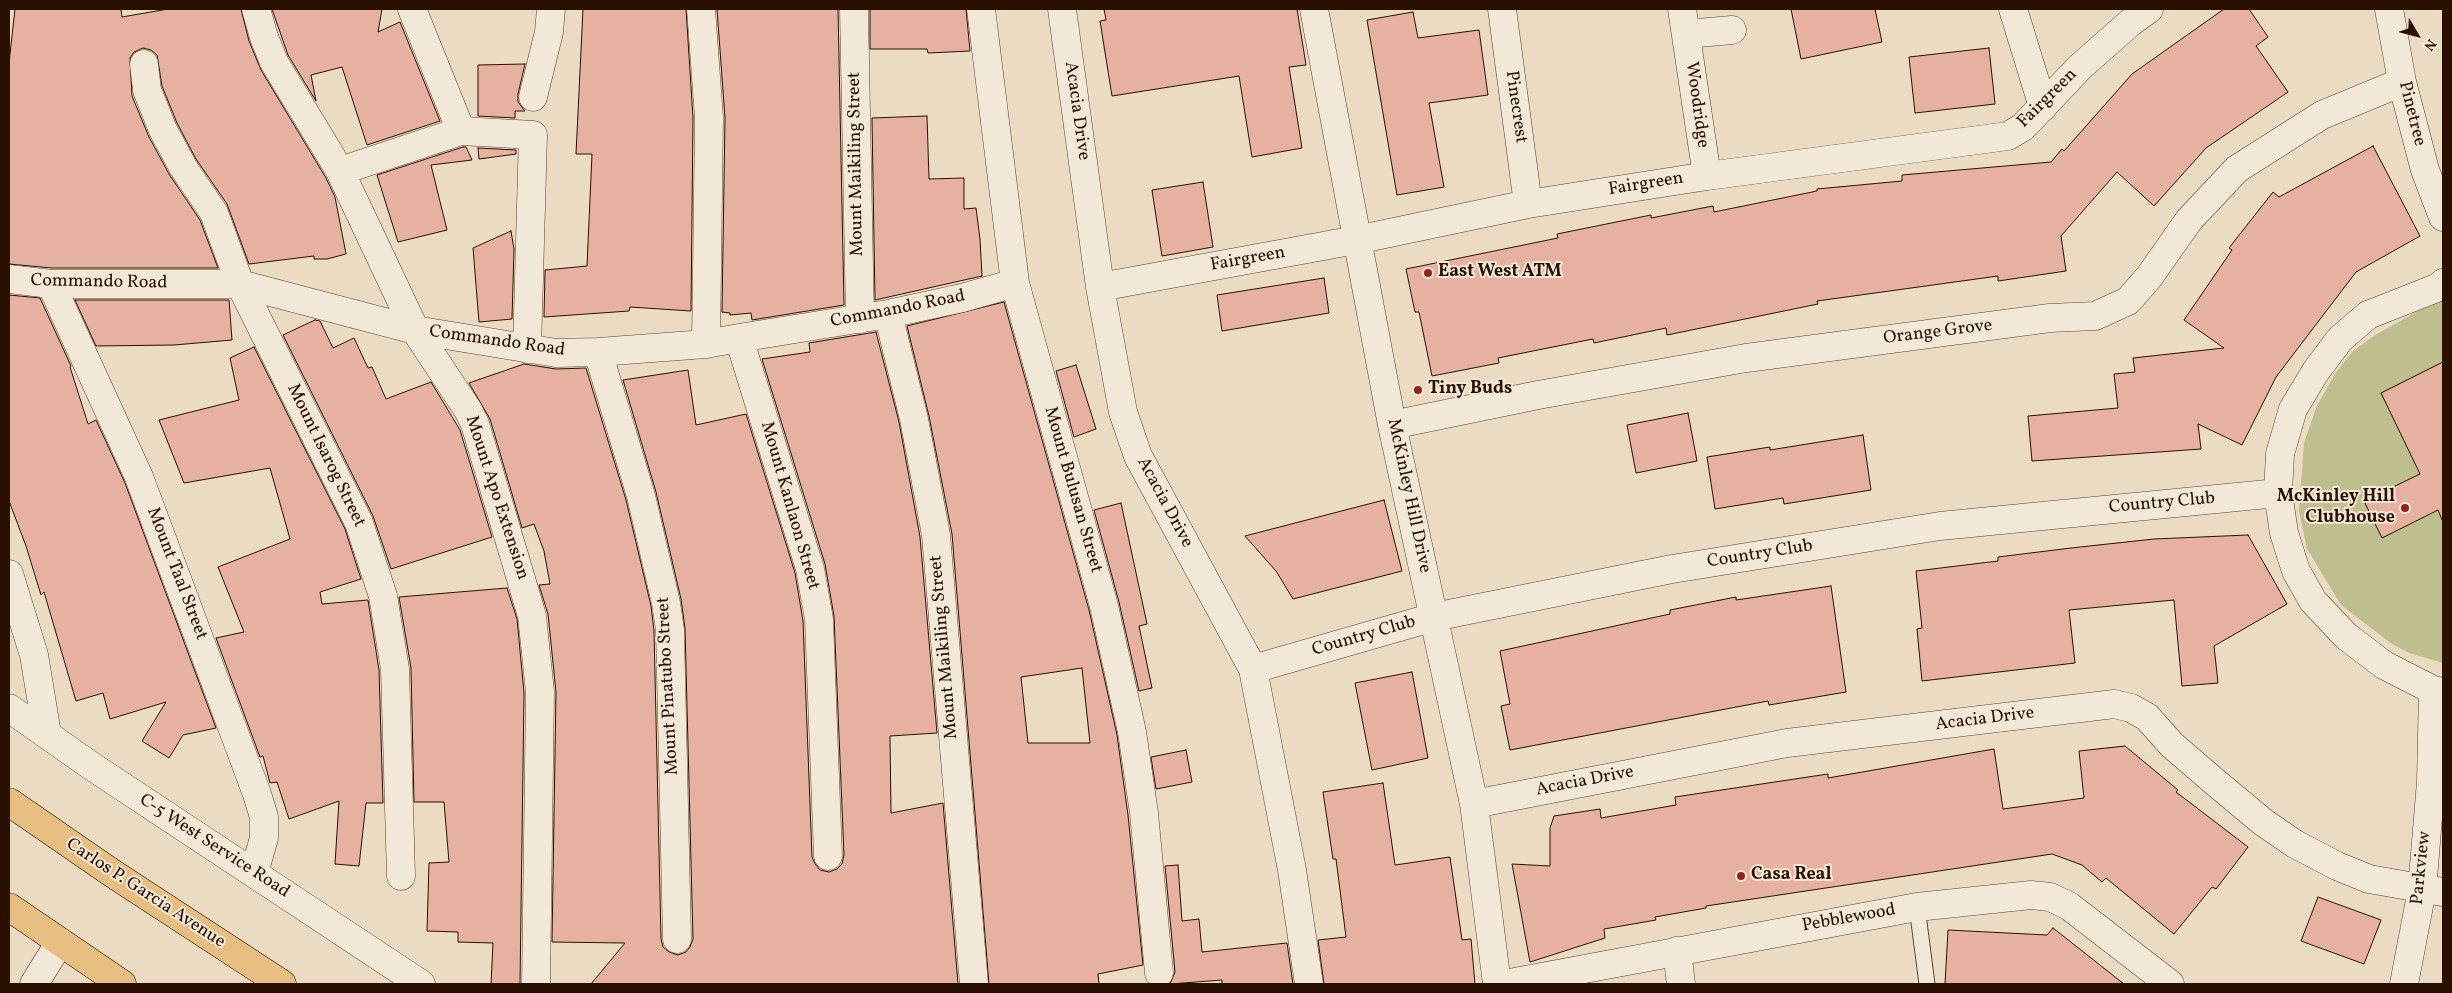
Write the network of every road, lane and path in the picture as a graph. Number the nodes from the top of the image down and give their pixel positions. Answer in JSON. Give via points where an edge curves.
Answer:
{"nodes":[{"id":1,"x":256,"y":9,"type":"edge"},
{"id":2,"x":412,"y":9,"type":"edge"},
{"id":3,"x":551,"y":9,"type":"edge"},
{"id":4,"x":700,"y":9,"type":"edge"},
{"id":5,"x":854,"y":9,"type":"edge"},
{"id":6,"x":981,"y":9,"type":"edge"},
{"id":7,"x":1062,"y":9,"type":"edge"},
{"id":8,"x":1314,"y":9,"type":"edge"},
{"id":9,"x":1502,"y":9,"type":"edge"},
{"id":10,"x":2012,"y":9,"type":"edge"},
{"id":11,"x":2149,"y":9,"type":"edge"},
{"id":12,"x":2389,"y":9,"type":"edge"},
{"id":13,"x":1684,"y":22,"type":"edge"},
{"id":14,"x":1732,"y":30,"type":"dead end"},
{"id":15,"x":144,"y":64,"type":"dead end"},
{"id":16,"x":2402,"y":82,"type":"junction"},
{"id":17,"x":534,"y":97,"type":"dead end"},
{"id":18,"x":2042,"y":107,"type":"junction"},
{"id":19,"x":461,"y":131,"type":"junction"},
{"id":20,"x":340,"y":170,"type":"junction"},
{"id":21,"x":1707,"y":176,"type":"junction"},
{"id":22,"x":1528,"y":204,"type":"junction"},
{"id":23,"x":2443,"y":217,"type":"edge"},
{"id":24,"x":1356,"y":240,"type":"junction"},
{"id":25,"x":9,"y":279,"type":"edge"},
{"id":26,"x":2443,"y":282,"type":"edge"},
{"id":27,"x":1015,"y":283,"type":"junction"},
{"id":28,"x":51,"y":284,"type":"junction"},
{"id":29,"x":240,"y":284,"type":"junction"},
{"id":30,"x":1100,"y":287,"type":"junction"},
{"id":31,"x":888,"y":314,"type":"junction"},
{"id":32,"x":860,"y":319,"type":"junction"},
{"id":33,"x":415,"y":330,"type":"junction"},
{"id":34,"x":739,"y":338,"type":"junction"},
{"id":35,"x":706,"y":344,"type":"junction"},
{"id":36,"x":527,"y":349,"type":"junction"},
{"id":37,"x":598,"y":352,"type":"junction"},
{"id":38,"x":1392,"y":425,"type":"junction"},
{"id":39,"x":2278,"y":494,"type":"junction"},
{"id":40,"x":9,"y":574,"type":"edge"},
{"id":41,"x":1434,"y":617,"type":"junction"},
{"id":42,"x":1253,"y":669,"type":"junction"},
{"id":43,"x":2438,"y":691,"type":"edge"},
{"id":44,"x":9,"y":708,"type":"edge"},
{"id":45,"x":47,"y":734,"type":"junction"},
{"id":46,"x":9,"y":802,"type":"edge"},
{"id":47,"x":1474,"y":804,"type":"junction"},
{"id":48,"x":828,"y":856,"type":"dead end"},
{"id":49,"x":254,"y":874,"type":"junction"},
{"id":50,"x":401,"y":876,"type":"dead end"},
{"id":51,"x":2432,"y":891,"type":"edge"},
{"id":52,"x":9,"y":907,"type":"edge"},
{"id":53,"x":1917,"y":907,"type":"junction"},
{"id":54,"x":677,"y":939,"type":"dead end"},
{"id":55,"x":60,"y":942,"type":"junction"},
{"id":56,"x":1677,"y":950,"type":"junction"},
{"id":57,"x":1159,"y":973,"type":"dead end"},
{"id":58,"x":34,"y":984,"type":"edge"},
{"id":59,"x":122,"y":984,"type":"edge"},
{"id":60,"x":282,"y":984,"type":"edge"},
{"id":61,"x":421,"y":984,"type":"edge"},
{"id":62,"x":536,"y":984,"type":"edge"},
{"id":63,"x":974,"y":984,"type":"edge"},
{"id":64,"x":1310,"y":984,"type":"edge"},
{"id":65,"x":1497,"y":984,"type":"edge"},
{"id":66,"x":1504,"y":984,"type":"edge"},
{"id":67,"x":1681,"y":984,"type":"edge"},
{"id":68,"x":1927,"y":984,"type":"edge"},
{"id":69,"x":2170,"y":984,"type":"edge"},
{"id":70,"x":2404,"y":984,"type":"edge"}],
"edges":[{"from":1,"to":20,"type":"street","name":"Mount Apo Extension","via":[[274,62]]},
{"from":2,"to":19,"type":"street"},
{"from":3,"to":17,"type":"street"},
{"from":4,"to":35,"type":"street","via":[[709,118]]},
{"from":5,"to":32,"type":"street","name":"Mount Maikiling Street"},
{"from":6,"to":27,"type":"street","name":"Mount Bulusan Street"},
{"from":7,"to":30,"type":"street","name":"Acacia Drive"},
{"from":8,"to":24,"type":"street","name":"McKinley Hill Drive"},
{"from":9,"to":22,"type":"street","name":"Pinecrest"},
{"from":10,"to":18,"type":"street"},
{"from":11,"to":18,"type":"street","name":"Fairgreen","via":[[2080,67]]},
{"from":12,"to":16,"type":"street","name":"Pinetree"},
{"from":13,"to":14,"type":"street","name":"Woodridge"},
{"from":13,"to":21,"type":"street","name":"Woodridge"},
{"from":15,"to":29,"type":"street","name":"Mount Isarog Street","via":[[147,90],[162,130],[214,213]]},
{"from":16,"to":23,"type":"street","name":"Pinetree","via":[[2425,170]]},
{"from":16,"to":38,"type":"street","name":"Orange Grove","via":[[2322,115],[2237,169],[2188,220],[2149,277],[2128,301],[2095,316],[2050,318],[1746,358],[1538,394]]},
{"from":18,"to":21,"type":"street","name":"Fairgreen","via":[[2023,127],[2008,136]]},
{"from":19,"to":20,"type":"street"},
{"from":19,"to":36,"type":"street","via":[[532,135]]},
{"from":20,"to":33,"type":"street","name":"Mount Apo Extension"},
{"from":21,"to":22,"type":"street","name":"Fairgreen"},
{"from":22,"to":24,"type":"street","name":"Fairgreen"},
{"from":24,"to":30,"type":"street","name":"Fairgreen"},
{"from":24,"to":38,"type":"street","name":"McKinley Hill Drive"},
{"from":25,"to":28,"type":"street","name":"Commando Road"},
{"from":26,"to":39,"type":"street","via":[[2439,287],[2368,315],[2340,339],[2293,409],[2280,454]]},
{"from":27,"to":31,"type":"street","name":"Commando Road"},
{"from":27,"to":57,"type":"street","name":"Mount Bulusan Street","via":[[1104,606],[1132,732],[1144,814]]},
{"from":28,"to":29,"type":"street","name":"Commando Road"},
{"from":28,"to":49,"type":"street","name":"Mount Taal Street","via":[[139,477],[257,794],[264,817],[264,838]]},
{"from":29,"to":33,"type":"street","name":"Commando Road"},
{"from":29,"to":50,"type":"street","name":"Mount Isarog Street","via":[[359,522],[383,596],[395,669]]},
{"from":30,"to":42,"type":"street","name":"Acacia Drive","via":[[1120,403],[1138,456]]},
{"from":31,"to":32,"type":"street","name":"Commando Road"},
{"from":31,"to":63,"type":"street","name":"Mount Maikiling Street","via":[[914,419],[936,535]]},
{"from":32,"to":34,"type":"street","name":"Commando Road"},
{"from":33,"to":36,"type":"street","name":"Commando Road"},
{"from":33,"to":62,"type":"street","name":"Mount Apo Extension","via":[[475,424],[532,616],[540,692]]},
{"from":34,"to":35,"type":"street","name":"Commando Road"},
{"from":34,"to":48,"type":"street","name":"Mount Kanlaon Street","via":[[810,569],[819,619]]},
{"from":35,"to":37,"type":"street","name":"Commando Road"},
{"from":36,"to":37,"type":"street","name":"Commando Road","via":[[556,353]]},
{"from":37,"to":54,"type":"street","name":"Mount Pinatubo Street","via":[[641,496],[670,630]]},
{"from":38,"to":41,"type":"street","name":"McKinley Hill Drive"},
{"from":39,"to":41,"type":"street","name":"Country Club","via":[[1940,526],[1672,569]]},
{"from":39,"to":43,"type":"street","via":[[2284,533],[2296,571],[2313,601],[2346,636],[2384,665]]},
{"from":40,"to":45,"type":"street","via":[[34,655]]},
{"from":41,"to":42,"type":"street","name":"Country Club"},
{"from":41,"to":47,"type":"street","name":"McKinley Hill Drive"},
{"from":42,"to":64,"type":"street","name":"Acacia Drive","via":[[1292,870]]},
{"from":43,"to":51,"type":"street","name":"Parkview","via":[[2431,782]]},
{"from":44,"to":45,"type":"street","name":"C-5 West Service Road"},
{"from":45,"to":49,"type":"street","name":"C-5 West Service Road"},
{"from":46,"to":60,"type":"main road","name":"Carlos P. Garcia Avenue","via":[[112,874]]},
{"from":47,"to":51,"type":"street","name":"Acacia Drive","via":[[1787,743],[2114,704],[2131,708],[2147,718],[2172,745],[2263,822],[2295,844],[2369,879]]},
{"from":47,"to":65,"type":"street","name":"McKinley Hill Drive"},
{"from":49,"to":61,"type":"street","name":"C-5 West Service Road"},
{"from":51,"to":70,"type":"street","name":"Parkview"},
{"from":52,"to":55,"type":"main road"},
{"from":53,"to":56,"type":"street","name":"Pebblewood"},
{"from":53,"to":68,"type":"lane"},
{"from":53,"to":69,"type":"street","name":"Pebblewood","via":[[2031,895],[2050,897],[2069,906]]},
{"from":55,"to":58,"type":"street"},
{"from":55,"to":59,"type":"main road"},
{"from":56,"to":66,"type":"street","name":"Pebblewood"},
{"from":56,"to":67,"type":"street"}]}
